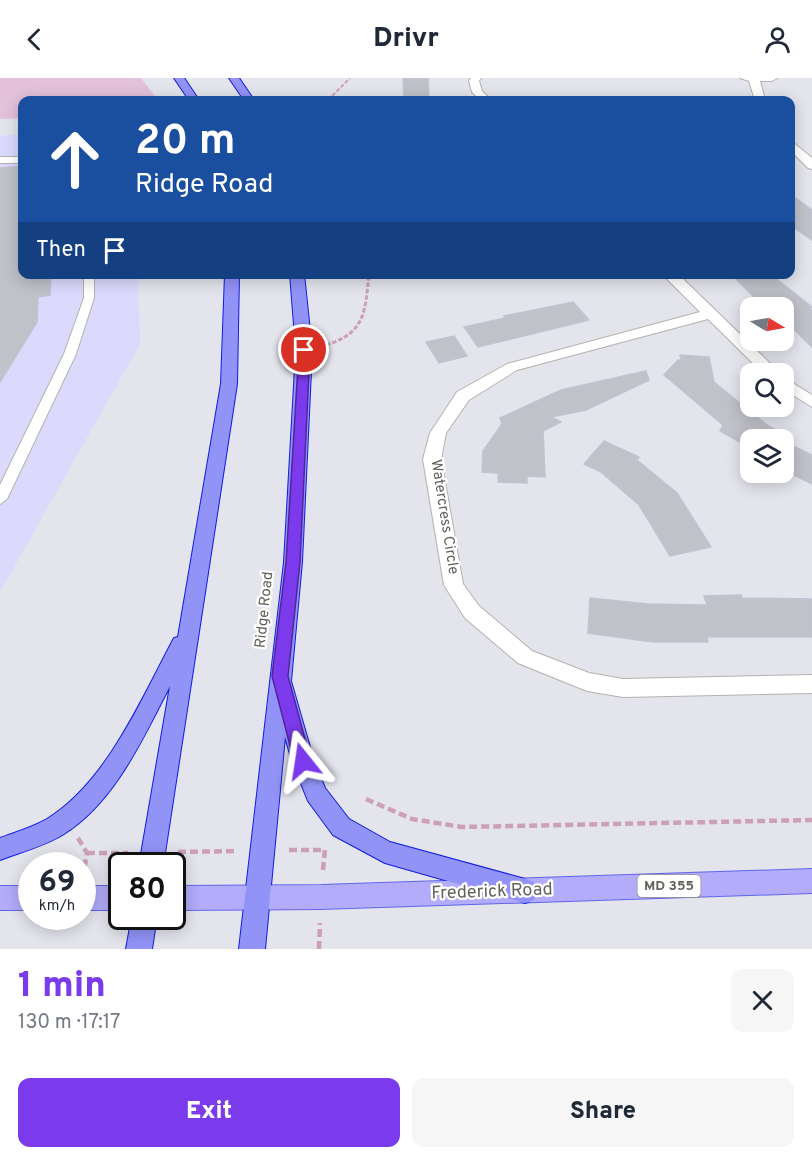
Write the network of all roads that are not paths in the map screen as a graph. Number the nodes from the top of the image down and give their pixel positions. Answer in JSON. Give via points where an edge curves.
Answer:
{"nodes":[{"id":1,"x":179,"y":78,"type":"edge"},
{"id":2,"x":234,"y":78,"type":"edge"},
{"id":3,"x":477,"y":78,"type":"edge"},
{"id":4,"x":772,"y":78,"type":"edge"},
{"id":5,"x":749,"y":79,"type":"edge"},
{"id":6,"x":191,"y":96,"type":"edge"},
{"id":7,"x":246,"y":96,"type":"edge"},
{"id":8,"x":482,"y":96,"type":"edge"},
{"id":9,"x":758,"y":96,"type":"edge"},
{"id":10,"x":795,"y":148,"type":"edge"},
{"id":11,"x":0,"y":160,"type":"edge"},
{"id":12,"x":18,"y":160,"type":"edge"},
{"id":13,"x":812,"y":165,"type":"edge"},
{"id":14,"x":89,"y":279,"type":"edge"},
{"id":15,"x":232,"y":279,"type":"edge"},
{"id":16,"x":297,"y":279,"type":"edge"},
{"id":17,"x":674,"y":279,"type":"edge"},
{"id":18,"x":710,"y":314,"type":"junction"},
{"id":19,"x":762,"y":363,"type":"edge"},
{"id":20,"x":794,"y":390,"type":"edge"},
{"id":21,"x":812,"y":402,"type":"edge"},
{"id":22,"x":0,"y":499,"type":"edge"},
{"id":23,"x":187,"y":632,"type":"junction"},
{"id":24,"x":280,"y":676,"type":"junction"},
{"id":25,"x":812,"y":684,"type":"edge"},
{"id":26,"x":0,"y":849,"type":"edge"},
{"id":27,"x":153,"y":852,"type":"edge"},
{"id":28,"x":812,"y":881,"type":"edge"},
{"id":29,"x":525,"y":891,"type":"junction"},
{"id":30,"x":0,"y":898,"type":"edge"},
{"id":31,"x":18,"y":898,"type":"edge"},
{"id":32,"x":186,"y":898,"type":"edge"},
{"id":33,"x":256,"y":898,"type":"junction"},
{"id":34,"x":142,"y":930,"type":"edge"},
{"id":35,"x":139,"y":949,"type":"edge"},
{"id":36,"x":252,"y":949,"type":"edge"}],
"edges":[{"from":1,"to":6,"type":"highway"},
{"from":2,"to":7,"type":"highway"},
{"from":3,"to":8,"type":"street","via":[[474,81]]},
{"from":4,"to":5,"type":"street"},
{"from":5,"to":9,"type":"street"},
{"from":10,"to":13,"type":"street"},
{"from":11,"to":12,"type":"lane"},
{"from":14,"to":22,"type":"lane","via":[[89,298],[70,354]]},
{"from":15,"to":23,"type":"highway","via":[[229,384]]},
{"from":16,"to":24,"type":"highway","name":"Ridge Road","via":[[304,350],[293,562]]},
{"from":17,"to":18,"type":"street"},
{"from":18,"to":19,"type":"street"},
{"from":18,"to":25,"type":"street","name":"Watercress Circle","via":[[512,367],[463,396],[438,433],[432,459],[454,585],[472,612],[525,657],[587,682],[623,688]]},
{"from":20,"to":21,"type":"street"},
{"from":23,"to":26,"type":"highway","via":[[98,791],[56,826]]},
{"from":23,"to":27,"type":"highway"},
{"from":24,"to":29,"type":"highway","via":[[316,794],[341,827],[385,852]]},
{"from":24,"to":33,"type":"highway","name":"Ridge Road"},
{"from":28,"to":29,"type":"main road","name":"Frederick Road","number":"MD 355"},
{"from":29,"to":33,"type":"main road","name":"Frederick Road","number":"MD 355"},
{"from":30,"to":31,"type":"main road"},
{"from":32,"to":33,"type":"main road","name":"Frederick Road","number":"MD 355"},
{"from":33,"to":36,"type":"highway","name":"Ridge Road"},
{"from":34,"to":35,"type":"highway"}]}
